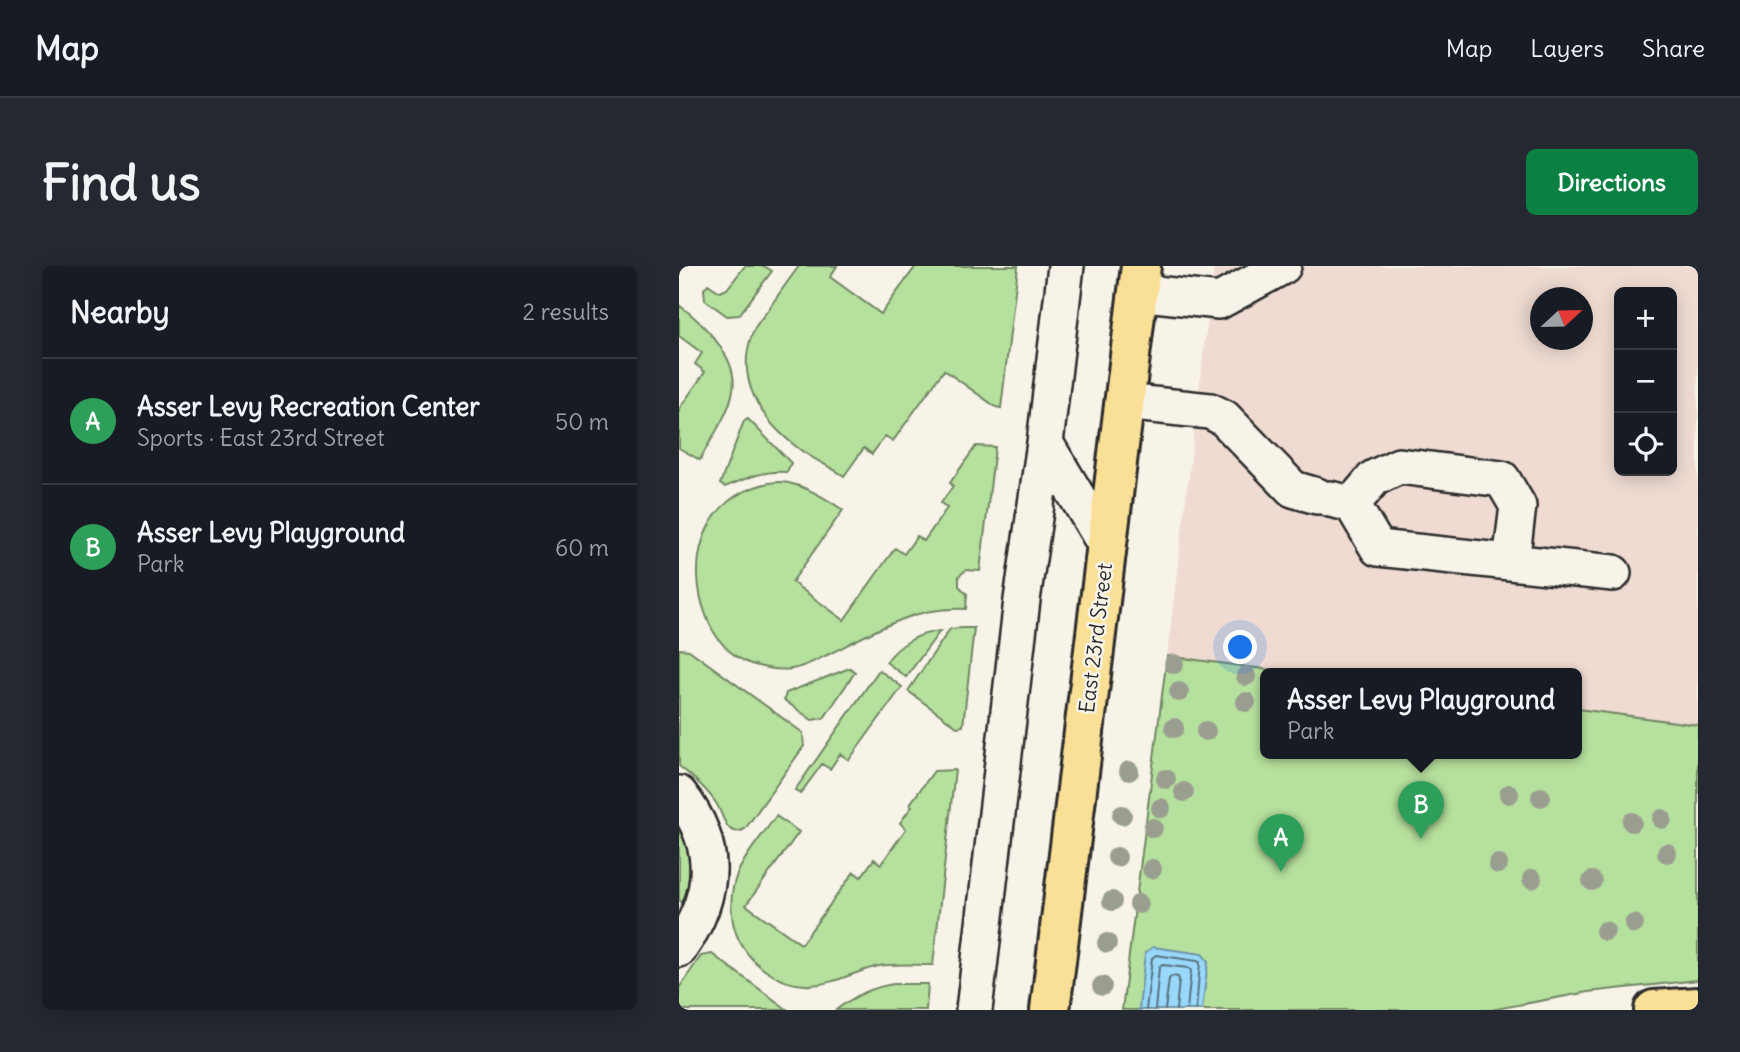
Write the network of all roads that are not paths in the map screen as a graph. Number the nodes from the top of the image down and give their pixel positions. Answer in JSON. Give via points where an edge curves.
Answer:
{"nodes":[{"id":1,"x":1066,"y":266,"type":"edge"},
{"id":2,"x":1283,"y":266,"type":"edge"},
{"id":3,"x":1139,"y":279,"type":"edge"},
{"id":4,"x":1124,"y":402,"type":"junction"},
{"id":5,"x":1045,"y":443,"type":"junction"},
{"id":6,"x":1333,"y":500,"type":"junction"},
{"id":7,"x":1107,"y":547,"type":"junction"},
{"id":8,"x":1511,"y":562,"type":"junction"},
{"id":9,"x":1613,"y":573,"type":"dead end"},
{"id":10,"x":679,"y":794,"type":"edge"},
{"id":11,"x":679,"y":949,"type":"edge"},
{"id":12,"x":1698,"y":1007,"type":"edge"},
{"id":13,"x":975,"y":1010,"type":"edge"},
{"id":14,"x":1050,"y":1010,"type":"edge"},
{"id":15,"x":1654,"y":1010,"type":"edge"}],
"edges":[{"from":1,"to":5,"type":"street"},
{"from":2,"to":3,"type":"street","via":[[1219,300]]},
{"from":3,"to":4,"type":"main road","name":"East 23rd Street"},
{"from":4,"to":6,"type":"street","via":[[1210,411],[1224,418],[1293,489]]},
{"from":4,"to":7,"type":"main road","name":"East 23rd Street"},
{"from":5,"to":7,"type":"street"},
{"from":5,"to":13,"type":"street","via":[[1022,600]]},
{"from":6,"to":8,"type":"street","via":[[1378,548]]},
{"from":6,"to":8,"type":"street","via":[[1399,466],[1502,479],[1518,506]]},
{"from":7,"to":14,"type":"main road","name":"East 23rd Street"},
{"from":8,"to":9,"type":"street"},
{"from":10,"to":11,"type":"street","via":[[698,824],[710,866],[702,905]]},
{"from":12,"to":15,"type":"main road"}]}
